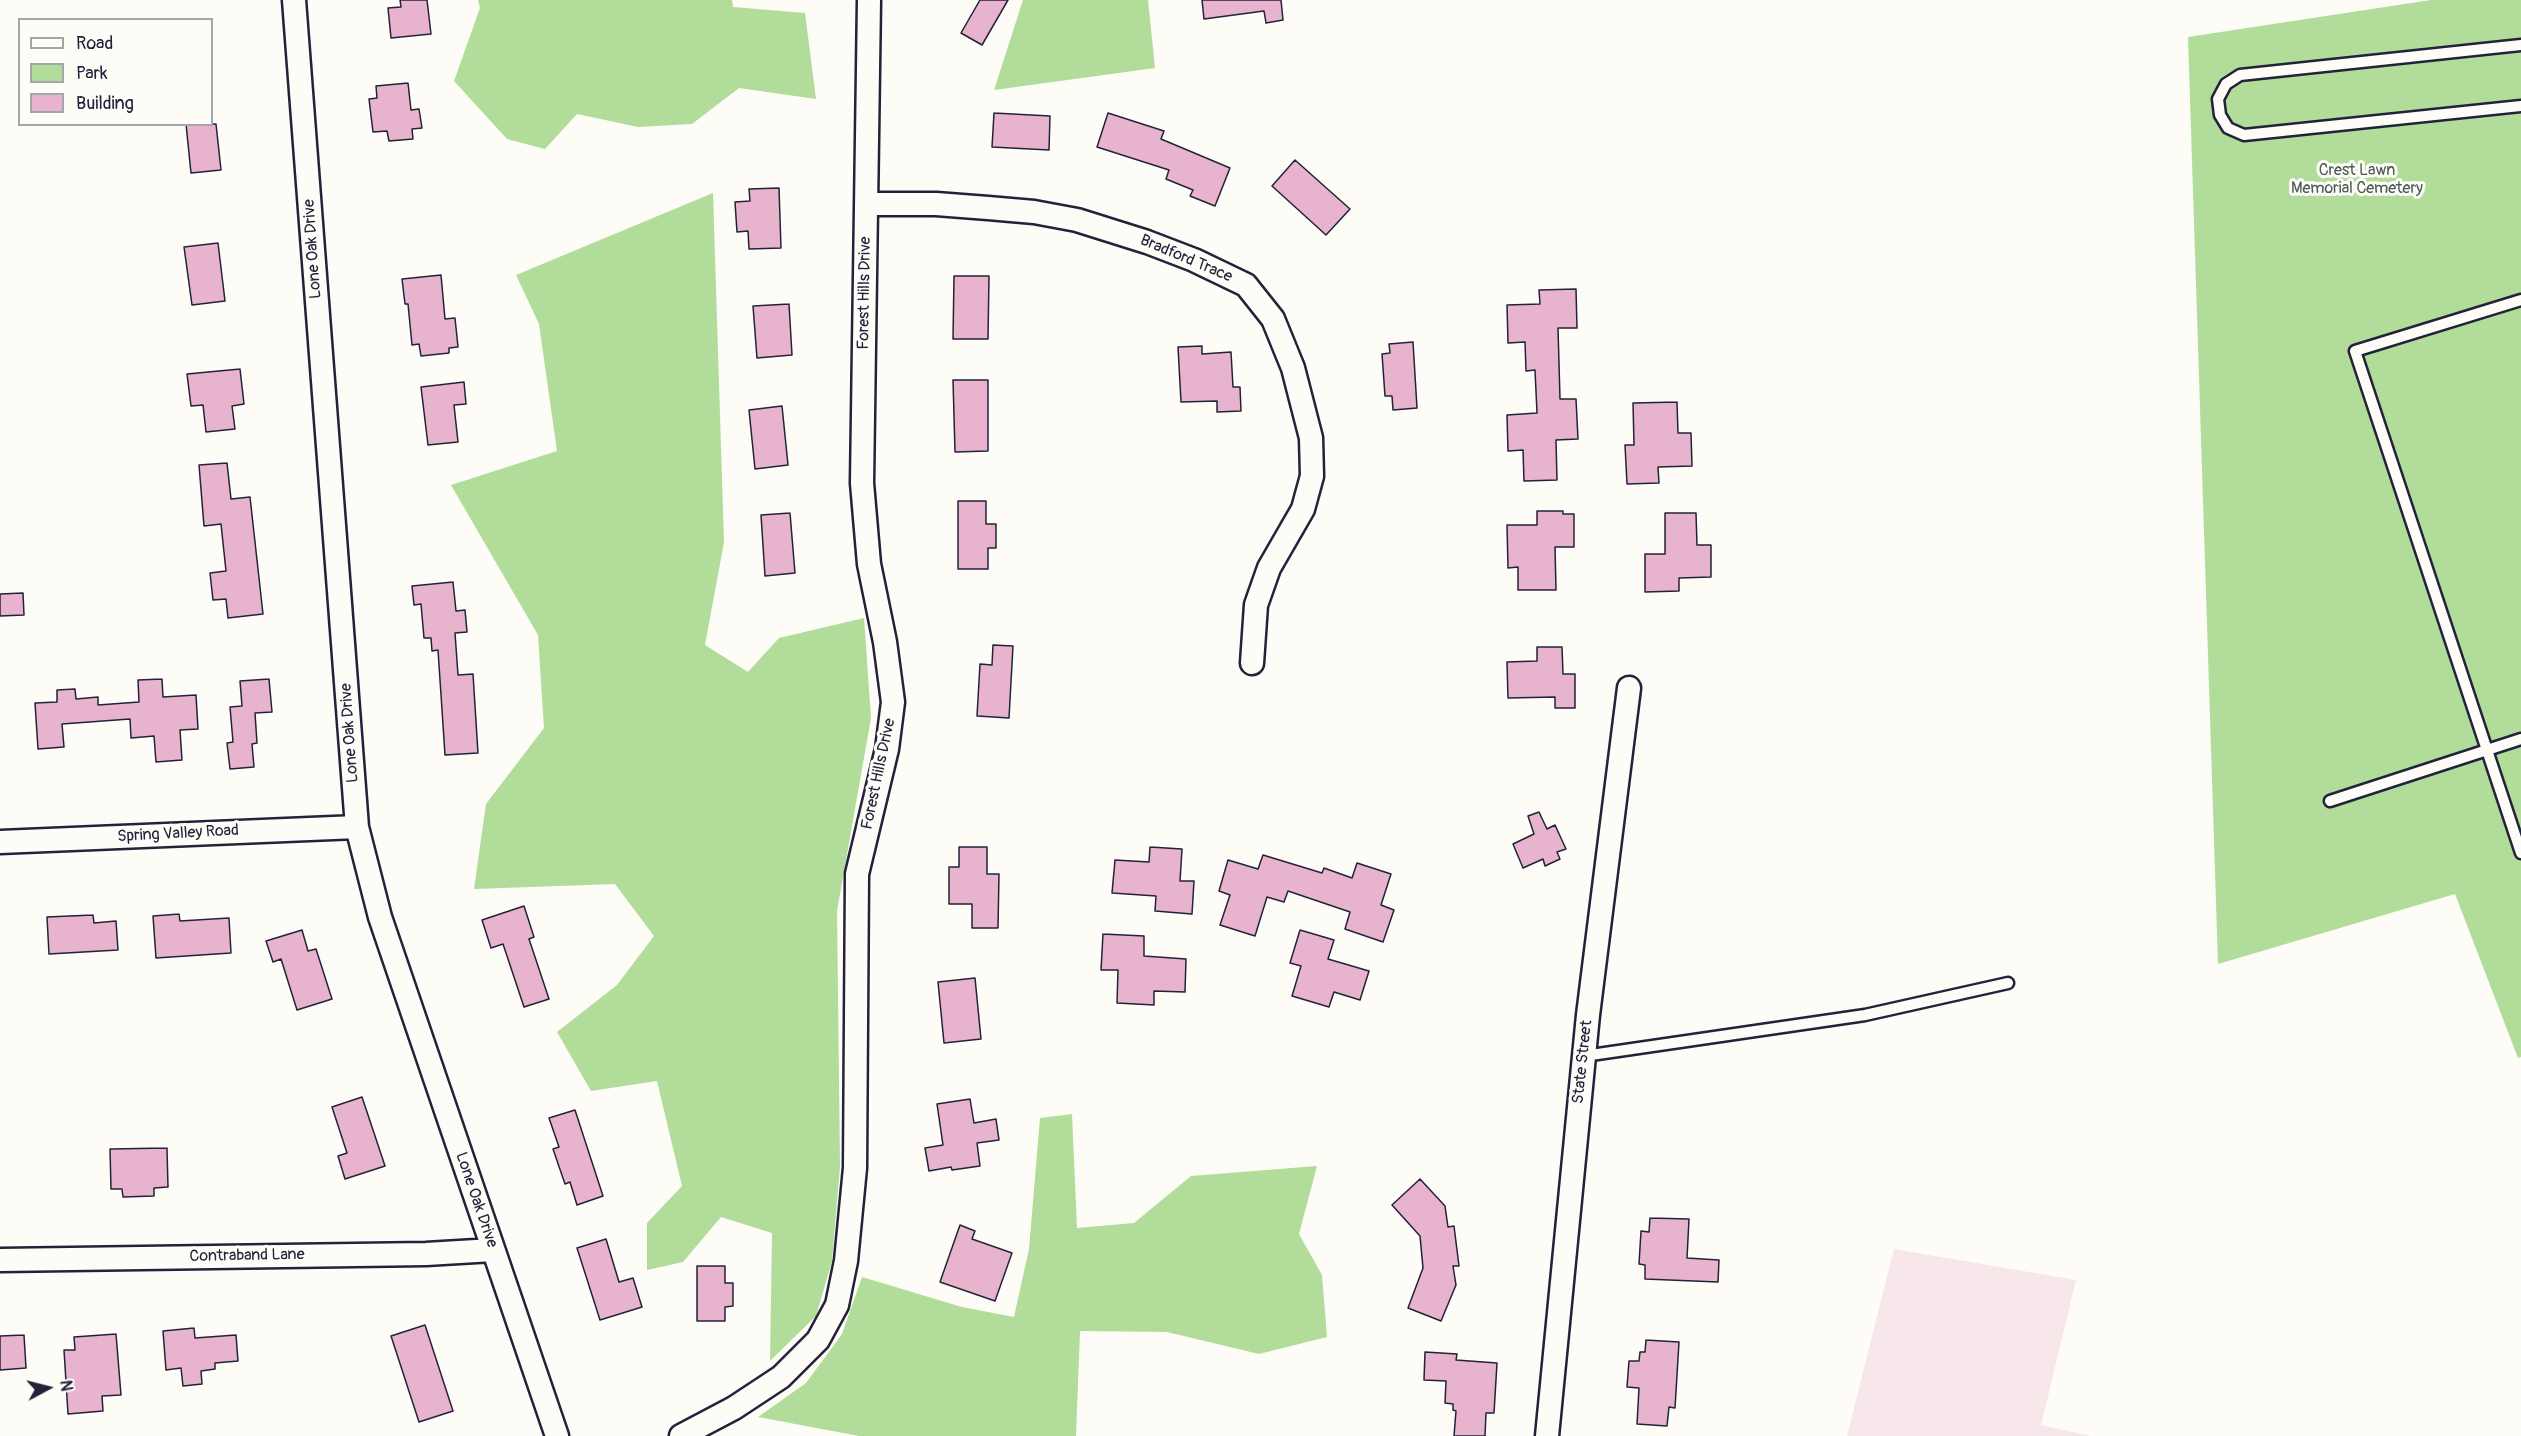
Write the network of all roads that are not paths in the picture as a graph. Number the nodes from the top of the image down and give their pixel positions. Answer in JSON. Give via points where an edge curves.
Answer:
{"nodes":[{"id":1,"x":294,"y":0,"type":"edge"},
{"id":2,"x":869,"y":0,"type":"edge"},
{"id":3,"x":2521,"y":45,"type":"edge"},
{"id":4,"x":2521,"y":106,"type":"edge"},
{"id":5,"x":866,"y":204,"type":"junction"},
{"id":6,"x":2521,"y":300,"type":"edge"},
{"id":7,"x":1252,"y":663,"type":"dead end"},
{"id":8,"x":1629,"y":688,"type":"dead end"},
{"id":9,"x":2521,"y":739,"type":"edge"},
{"id":10,"x":2488,"y":750,"type":"junction"},
{"id":11,"x":2330,"y":801,"type":"dead end"},
{"id":12,"x":357,"y":827,"type":"junction"},
{"id":13,"x":0,"y":842,"type":"edge"},
{"id":14,"x":2521,"y":853,"type":"edge"},
{"id":15,"x":2008,"y":983,"type":"dead end"},
{"id":16,"x":1584,"y":1056,"type":"junction"},
{"id":17,"x":493,"y":1250,"type":"junction"},
{"id":18,"x":0,"y":1260,"type":"edge"},
{"id":19,"x":557,"y":1436,"type":"edge"},
{"id":20,"x":681,"y":1436,"type":"edge"},
{"id":21,"x":1547,"y":1436,"type":"edge"}],
"edges":[{"from":1,"to":12,"type":"street","name":"Lone Oak Drive"},
{"from":2,"to":5,"type":"street","name":"Forest Hills Drive"},
{"from":3,"to":4,"type":"lane","via":[[2240,75],[2226,84],[2218,99],[2220,116],[2228,128],[2244,135]]},
{"from":5,"to":7,"type":"street","name":"Bradford Trace","via":[[936,204],[1034,212],[1077,220],[1166,249],[1246,285],[1273,319],[1293,368],[1311,438],[1312,476],[1304,509],[1269,568],[1256,605]]},
{"from":5,"to":20,"type":"street","name":"Forest Hills Drive","via":[[862,483],[869,564],[893,702],[887,750],[857,874],[855,1168],[846,1261],[837,1305],[818,1340],[781,1377]]},
{"from":6,"to":10,"type":"lane","via":[[2355,351]]},
{"from":8,"to":16,"type":"street","name":"State Street"},
{"from":9,"to":10,"type":"lane"},
{"from":10,"to":11,"type":"lane"},
{"from":10,"to":14,"type":"lane"},
{"from":12,"to":13,"type":"street","name":"Spring Valley Road"},
{"from":12,"to":17,"type":"street","name":"Lone Oak Drive","via":[[380,918]]},
{"from":15,"to":16,"type":"lane","via":[[1864,1015]]},
{"from":16,"to":21,"type":"street","name":"State Street"},
{"from":17,"to":18,"type":"street","name":"Contraband Lane"},
{"from":17,"to":19,"type":"street","name":"Lone Oak Drive"}]}
